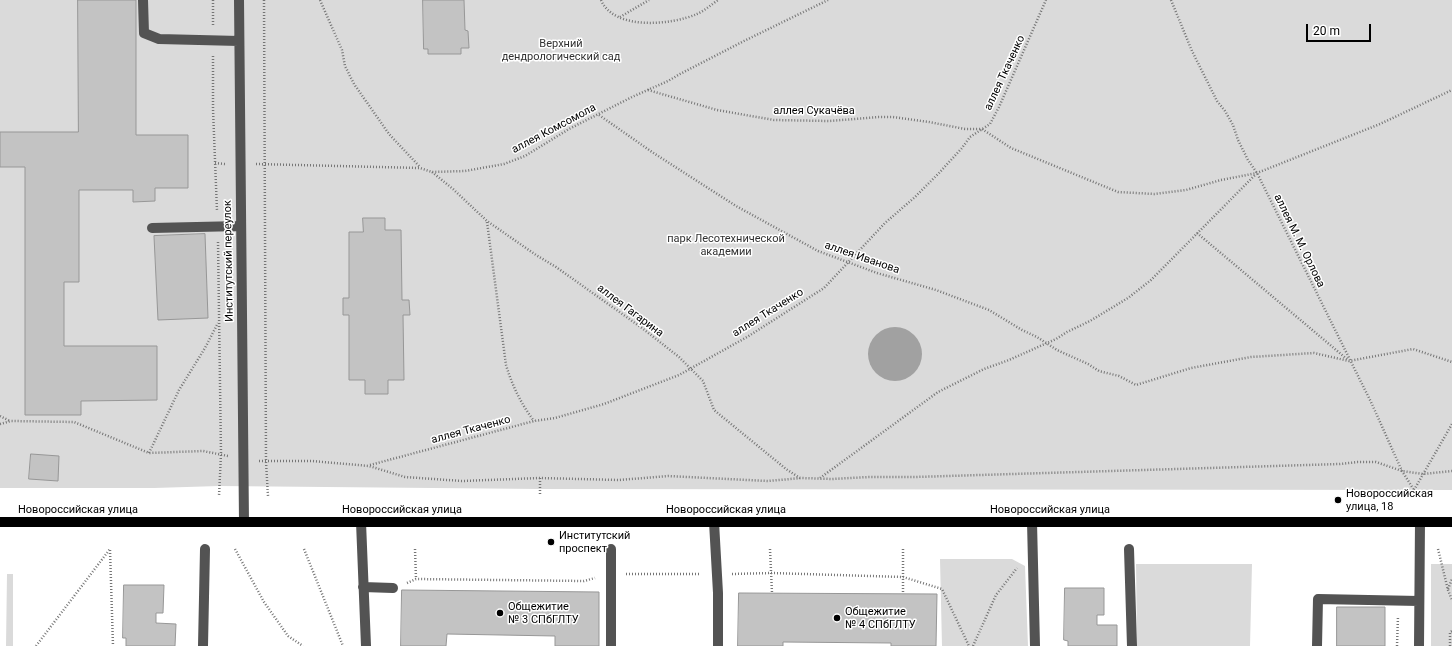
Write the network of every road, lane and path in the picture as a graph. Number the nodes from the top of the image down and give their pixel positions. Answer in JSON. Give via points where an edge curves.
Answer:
{"nodes":[{"id":1,"x":143,"y":0,"type":"edge"},
{"id":2,"x":213,"y":0,"type":"edge"},
{"id":3,"x":239,"y":0,"type":"edge"},
{"id":4,"x":264,"y":0,"type":"edge"},
{"id":5,"x":320,"y":0,"type":"edge"},
{"id":6,"x":601,"y":0,"type":"edge"},
{"id":7,"x":649,"y":0,"type":"edge"},
{"id":8,"x":718,"y":0,"type":"edge"},
{"id":9,"x":828,"y":0,"type":"edge"},
{"id":10,"x":1046,"y":0,"type":"edge"},
{"id":11,"x":1171,"y":0,"type":"edge"},
{"id":12,"x":620,"y":17,"type":"junction"},
{"id":13,"x":213,"y":40,"type":"junction"},
{"id":14,"x":240,"y":41,"type":"junction"},
{"id":15,"x":648,"y":90,"type":"junction"},
{"id":16,"x":1452,"y":90,"type":"edge"},
{"id":17,"x":599,"y":115,"type":"junction"},
{"id":18,"x":982,"y":129,"type":"junction"},
{"id":19,"x":215,"y":163,"type":"junction"},
{"id":20,"x":240,"y":164,"type":"junction"},
{"id":21,"x":265,"y":164,"type":"junction"},
{"id":22,"x":420,"y":168,"type":"junction"},
{"id":23,"x":432,"y":172,"type":"junction"},
{"id":24,"x":1257,"y":173,"type":"junction"},
{"id":25,"x":487,"y":221,"type":"junction"},
{"id":26,"x":241,"y":226,"type":"junction"},
{"id":27,"x":218,"y":227,"type":"junction"},
{"id":28,"x":152,"y":228,"type":"dead end"},
{"id":29,"x":1197,"y":233,"type":"junction"},
{"id":30,"x":848,"y":262,"type":"junction"},
{"id":31,"x":219,"y":322,"type":"junction"},
{"id":32,"x":1046,"y":343,"type":"junction"},
{"id":33,"x":1349,"y":361,"type":"junction"},
{"id":34,"x":1452,"y":362,"type":"edge"},
{"id":35,"x":690,"y":369,"type":"junction"},
{"id":36,"x":0,"y":416,"type":"edge"},
{"id":37,"x":11,"y":421,"type":"junction"},
{"id":38,"x":534,"y":421,"type":"junction"},
{"id":39,"x":0,"y":424,"type":"edge"},
{"id":40,"x":1452,"y":424,"type":"edge"},
{"id":41,"x":149,"y":453,"type":"junction"},
{"id":42,"x":221,"y":454,"type":"junction"},
{"id":43,"x":243,"y":459,"type":"junction"},
{"id":44,"x":266,"y":462,"type":"junction"},
{"id":45,"x":369,"y":466,"type":"junction"},
{"id":46,"x":1402,"y":471,"type":"junction"},
{"id":47,"x":1452,"y":471,"type":"edge"},
{"id":48,"x":1423,"y":474,"type":"junction"},
{"id":49,"x":540,"y":478,"type":"junction"},
{"id":50,"x":801,"y":478,"type":"junction"},
{"id":51,"x":819,"y":478,"type":"junction"},
{"id":52,"x":1414,"y":490,"type":"junction"},
{"id":53,"x":1416,"y":494,"type":"dead end"},
{"id":54,"x":540,"y":495,"type":"dead end"},
{"id":55,"x":219,"y":496,"type":"dead end"},
{"id":56,"x":268,"y":496,"type":"dead end"},
{"id":57,"x":0,"y":522,"type":"edge"},
{"id":58,"x":244,"y":522,"type":"junction"},
{"id":59,"x":361,"y":522,"type":"junction"},
{"id":60,"x":714,"y":522,"type":"junction"},
{"id":61,"x":1032,"y":522,"type":"junction"},
{"id":62,"x":1420,"y":522,"type":"junction"},
{"id":63,"x":1452,"y":522,"type":"edge"},
{"id":64,"x":205,"y":549,"type":"dead end"},
{"id":65,"x":235,"y":549,"type":"dead end"},
{"id":66,"x":304,"y":549,"type":"dead end"},
{"id":67,"x":415,"y":549,"type":"dead end"},
{"id":68,"x":611,"y":549,"type":"dead end"},
{"id":69,"x":770,"y":549,"type":"dead end"},
{"id":70,"x":903,"y":549,"type":"dead end"},
{"id":71,"x":1033,"y":549,"type":"junction"},
{"id":72,"x":1129,"y":549,"type":"dead end"},
{"id":73,"x":1438,"y":549,"type":"dead end"},
{"id":74,"x":771,"y":573,"type":"junction"},
{"id":75,"x":611,"y":574,"type":"junction"},
{"id":76,"x":717,"y":574,"type":"junction"},
{"id":77,"x":903,"y":577,"type":"junction"},
{"id":78,"x":416,"y":579,"type":"junction"},
{"id":79,"x":1452,"y":579,"type":"edge"},
{"id":80,"x":363,"y":587,"type":"junction"},
{"id":81,"x":393,"y":588,"type":"joint"},
{"id":82,"x":1448,"y":590,"type":"junction"},
{"id":83,"x":772,"y":593,"type":"dead end"},
{"id":84,"x":903,"y":593,"type":"dead end"},
{"id":85,"x":1452,"y":600,"type":"edge"},
{"id":86,"x":1398,"y":601,"type":"junction"},
{"id":87,"x":1419,"y":601,"type":"junction"},
{"id":88,"x":1452,"y":630,"type":"edge"},
{"id":89,"x":36,"y":646,"type":"edge"},
{"id":90,"x":113,"y":646,"type":"edge"},
{"id":91,"x":203,"y":646,"type":"edge"},
{"id":92,"x":302,"y":646,"type":"edge"},
{"id":93,"x":343,"y":646,"type":"edge"},
{"id":94,"x":366,"y":646,"type":"edge"},
{"id":95,"x":611,"y":646,"type":"edge"},
{"id":96,"x":718,"y":646,"type":"edge"},
{"id":97,"x":969,"y":646,"type":"edge"},
{"id":98,"x":973,"y":646,"type":"edge"},
{"id":99,"x":1035,"y":646,"type":"edge"},
{"id":100,"x":1132,"y":646,"type":"edge"},
{"id":101,"x":1318,"y":646,"type":"edge"},
{"id":102,"x":1397,"y":646,"type":"edge"},
{"id":103,"x":1418,"y":646,"type":"edge"},
{"id":104,"x":1450,"y":646,"type":"edge"}],
"edges":[{"from":1,"to":13,"type":"street","via":[[144,33],[159,39]]},
{"from":2,"to":13,"type":"path"},
{"from":3,"to":14,"type":"street","name":"Институтский переулок"},
{"from":4,"to":21,"type":"path"},
{"from":5,"to":22,"type":"path","via":[[354,84],[389,134]]},
{"from":6,"to":12,"type":"path","via":[[608,10]]},
{"from":7,"to":12,"type":"path"},
{"from":8,"to":12,"type":"path","via":[[698,13],[667,22],[628,21]]},
{"from":9,"to":15,"type":"path","name":"аллея Комсомола"},
{"from":10,"to":18,"type":"path","name":"аллея Ткаченко","via":[[999,107],[990,124]]},
{"from":11,"to":24,"type":"path","name":"аллея М. М. Орлова","via":[[1192,51]]},
{"from":13,"to":14,"type":"street"},
{"from":13,"to":19,"type":"path"},
{"from":14,"to":20,"type":"street","name":"Институтский переулок"},
{"from":15,"to":17,"type":"path","name":"аллея Комсомола"},
{"from":15,"to":18,"type":"path","name":"аллея Сукачёва","via":[[716,110],[774,120],[829,121],[893,117],[965,129]]},
{"from":16,"to":24,"type":"path","via":[[1380,124]]},
{"from":17,"to":23,"type":"path","name":"аллея Комсомола","via":[[569,129],[525,156],[504,164],[465,171]]},
{"from":17,"to":30,"type":"path","name":"аллея Иванова","via":[[736,206],[818,251]]},
{"from":18,"to":24,"type":"path","via":[[1002,143],[1025,154],[1118,192],[1154,194],[1186,190]]},
{"from":18,"to":30,"type":"path","name":"аллея Ткаченко","via":[[970,138],[939,173],[885,223]]},
{"from":19,"to":20,"type":"path","name":"аллея Комсомола"},
{"from":19,"to":27,"type":"path"},
{"from":20,"to":21,"type":"path","name":"аллея Комсомола"},
{"from":20,"to":26,"type":"street","name":"Институтский переулок"},
{"from":21,"to":22,"type":"path","name":"аллея Комсомола"},
{"from":21,"to":44,"type":"path"},
{"from":22,"to":23,"type":"path","name":"аллея Комсомола"},
{"from":23,"to":25,"type":"path","name":"аллея Гагарина"},
{"from":24,"to":29,"type":"path"},
{"from":24,"to":33,"type":"path","name":"аллея М. М. Орлова"},
{"from":25,"to":35,"type":"path","name":"аллея Гагарина","via":[[642,328]]},
{"from":25,"to":38,"type":"path","via":[[506,364],[519,398]]},
{"from":26,"to":27,"type":"street"},
{"from":26,"to":43,"type":"street","name":"Институтский переулок"},
{"from":27,"to":28,"type":"street"},
{"from":27,"to":31,"type":"path"},
{"from":29,"to":32,"type":"path","via":[[1151,280],[1128,298],[1090,322]]},
{"from":29,"to":33,"type":"path"},
{"from":30,"to":32,"type":"path","name":"аллея Иванова","via":[[989,310]]},
{"from":30,"to":35,"type":"path","name":"аллея Ткаченко","via":[[824,288],[747,337]]},
{"from":31,"to":41,"type":"path","via":[[179,390]]},
{"from":31,"to":42,"type":"path"},
{"from":32,"to":33,"type":"path","name":"аллея Иванова","via":[[1100,371],[1119,376],[1136,385],[1190,368],[1251,357],[1314,353]]},
{"from":32,"to":51,"type":"path","via":[[938,392]]},
{"from":33,"to":34,"type":"path","via":[[1413,349]]},
{"from":33,"to":46,"type":"path","name":"аллея М. М. Орлова","via":[[1371,402]]},
{"from":35,"to":38,"type":"path","name":"аллея Ткаченко","via":[[604,404],[555,418]]},
{"from":35,"to":50,"type":"path","name":"аллея Гагарина","via":[[703,382],[714,410],[786,469]]},
{"from":36,"to":37,"type":"path"},
{"from":37,"to":39,"type":"path"},
{"from":37,"to":41,"type":"path","via":[[74,422]]},
{"from":38,"to":45,"type":"path","name":"аллея Ткаченко"},
{"from":40,"to":48,"type":"path"},
{"from":41,"to":42,"type":"path","via":[[203,451]]},
{"from":42,"to":43,"type":"path"},
{"from":42,"to":55,"type":"path"},
{"from":43,"to":44,"type":"path"},
{"from":43,"to":58,"type":"street","name":"Институтский переулок"},
{"from":44,"to":45,"type":"path","via":[[312,461]]},
{"from":44,"to":56,"type":"path"},
{"from":45,"to":49,"type":"path","via":[[405,478]]},
{"from":46,"to":48,"type":"path"},
{"from":46,"to":51,"type":"path","via":[[1376,462],[1358,462]]},
{"from":46,"to":52,"type":"path","name":"аллея М. М. Орлова"},
{"from":47,"to":48,"type":"path"},
{"from":48,"to":52,"type":"path"},
{"from":49,"to":50,"type":"path","via":[[619,480],[668,476],[768,481]]},
{"from":49,"to":54,"type":"path"},
{"from":50,"to":51,"type":"path"},
{"from":52,"to":53,"type":"path","name":"аллея М. М. Орлова"},
{"from":57,"to":58,"type":"main road","name":"Новороссийская улица"},
{"from":58,"to":59,"type":"main road","name":"Новороссийская улица"},
{"from":59,"to":60,"type":"main road","name":"Новороссийская улица"},
{"from":59,"to":80,"type":"street"},
{"from":60,"to":61,"type":"main road","name":"Новороссийская улица"},
{"from":60,"to":76,"type":"street"},
{"from":61,"to":62,"type":"main road","name":"Новороссийская улица"},
{"from":61,"to":71,"type":"street"},
{"from":62,"to":63,"type":"main road","name":"Новороссийская улица"},
{"from":62,"to":87,"type":"street"},
{"from":64,"to":91,"type":"street"},
{"from":65,"to":92,"type":"path","via":[[264,602],[288,636]]},
{"from":66,"to":93,"type":"path"},
{"from":67,"to":78,"type":"path"},
{"from":68,"to":75,"type":"street"},
{"from":69,"to":74,"type":"path"},
{"from":70,"to":77,"type":"path"},
{"from":71,"to":98,"type":"path","via":[[996,595]]},
{"from":71,"to":99,"type":"street"},
{"from":72,"to":100,"type":"street"},
{"from":73,"to":82,"type":"path"},
{"from":74,"to":76,"type":"path"},
{"from":74,"to":77,"type":"path"},
{"from":74,"to":83,"type":"path"},
{"from":75,"to":76,"type":"path"},
{"from":75,"to":78,"type":"path","via":[[584,581]]},
{"from":75,"to":95,"type":"street"},
{"from":76,"to":96,"type":"street"},
{"from":77,"to":84,"type":"path"},
{"from":77,"to":97,"type":"path","via":[[942,589]]},
{"from":78,"to":81,"type":"path"},
{"from":79,"to":82,"type":"path"},
{"from":80,"to":81,"type":"street"},
{"from":80,"to":94,"type":"street"},
{"from":82,"to":85,"type":"path"},
{"from":86,"to":87,"type":"street"},
{"from":86,"to":101,"type":"street","via":[[1318,599]]},
{"from":86,"to":102,"type":"path"},
{"from":87,"to":103,"type":"street"},
{"from":88,"to":104,"type":"path"},
{"from":89,"to":90,"type":"path","via":[[110,549]]}]}
